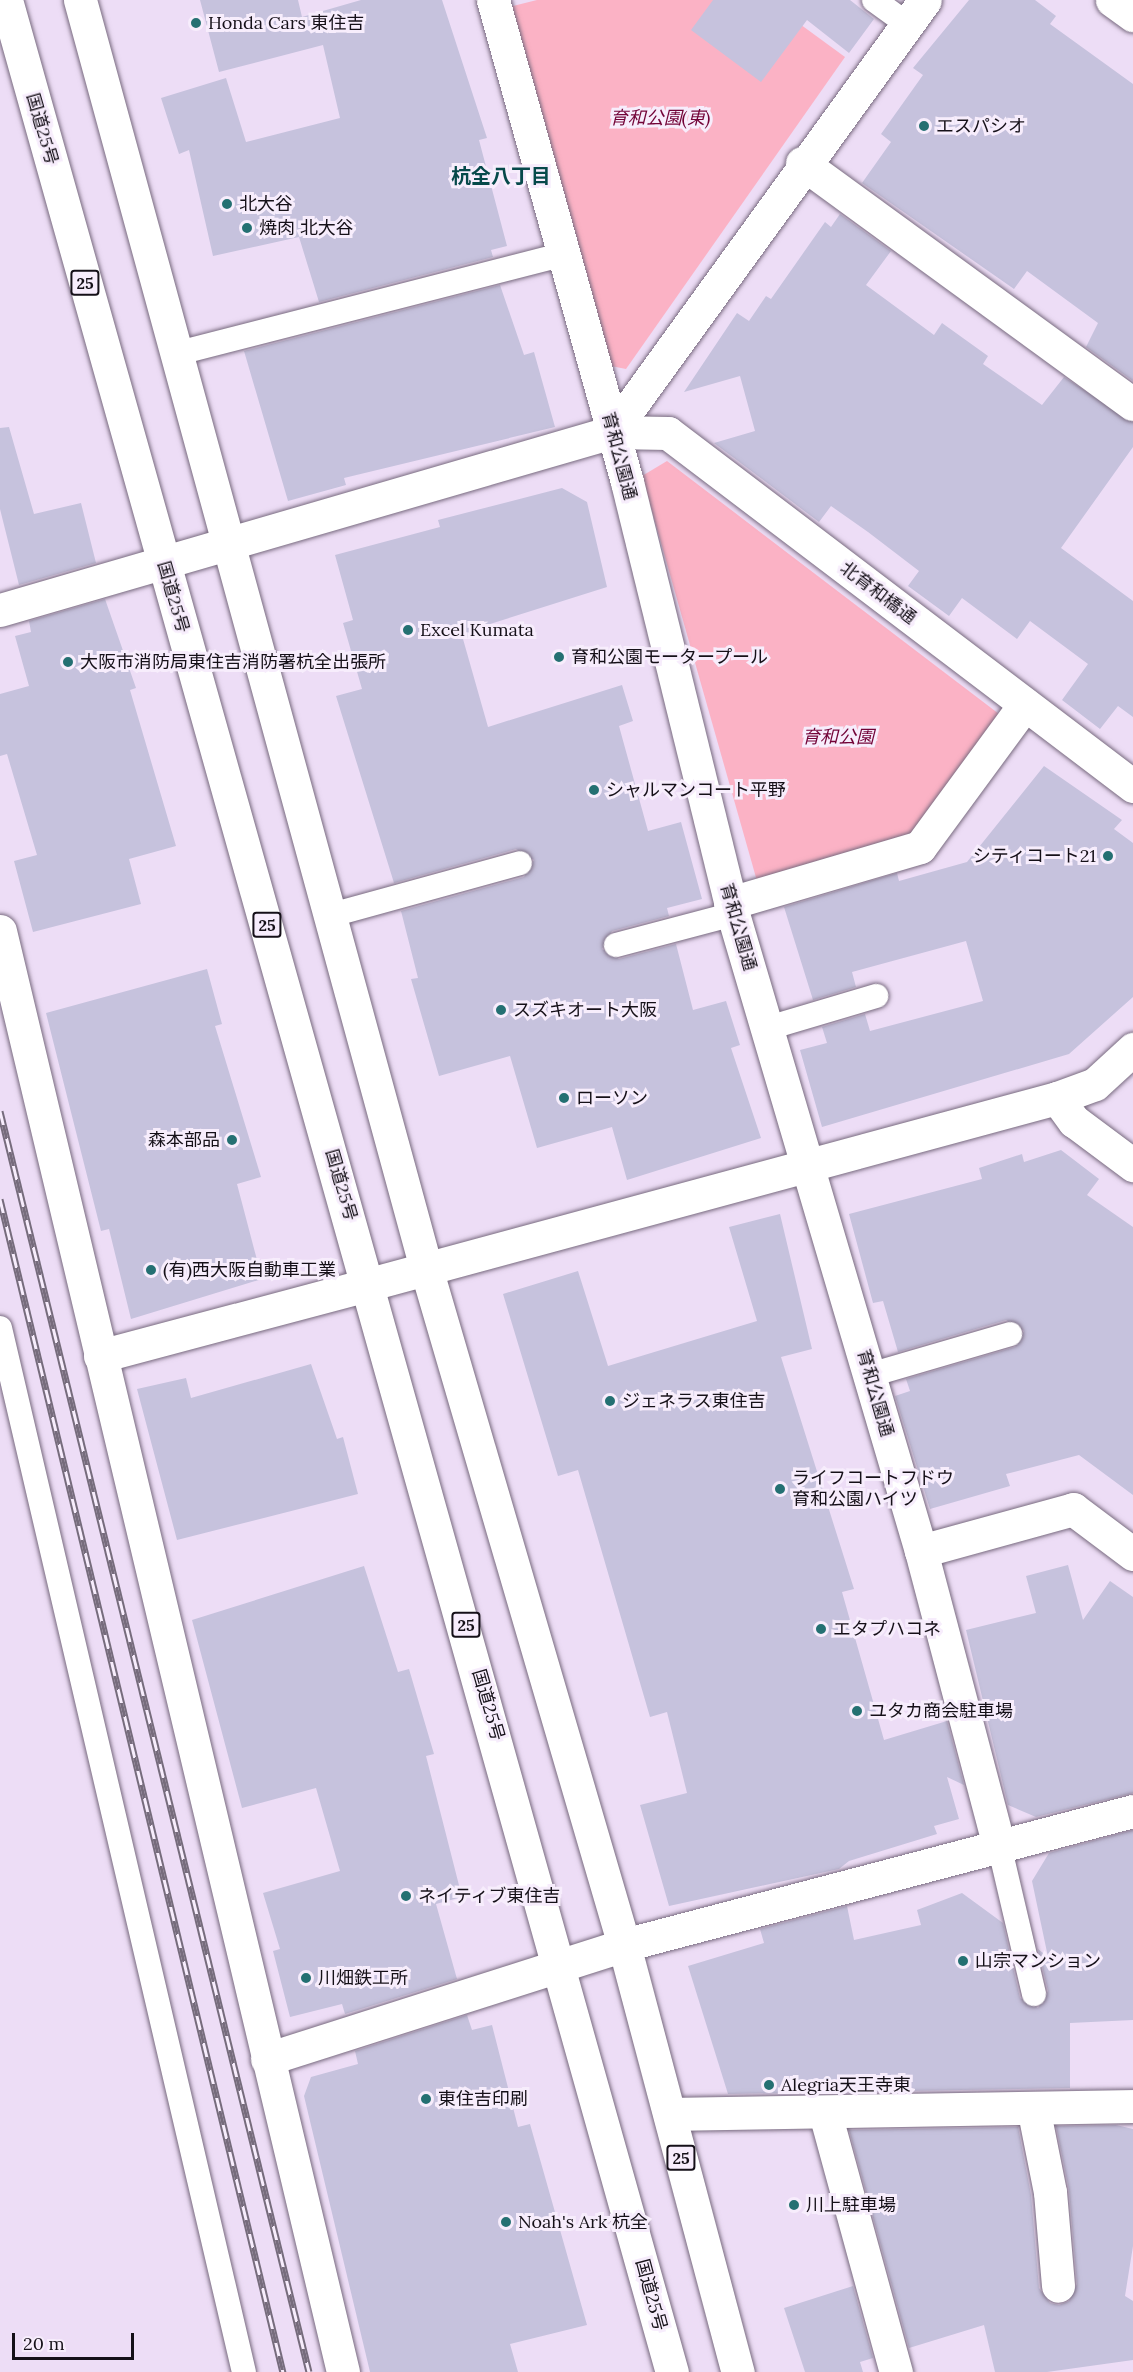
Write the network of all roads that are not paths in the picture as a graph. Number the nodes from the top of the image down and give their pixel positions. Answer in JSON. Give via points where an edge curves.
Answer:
{"nodes":[{"id":1,"x":6,"y":0,"type":"edge"},
{"id":2,"x":80,"y":0,"type":"edge"},
{"id":3,"x":493,"y":0,"type":"edge"},
{"id":4,"x":874,"y":0,"type":"edge"},
{"id":5,"x":1112,"y":0,"type":"edge"},
{"id":6,"x":916,"y":12,"type":"edge"},
{"id":7,"x":1133,"y":15,"type":"edge"},
{"id":8,"x":802,"y":163,"type":"junction"},
{"id":9,"x":564,"y":254,"type":"junction"},
{"id":10,"x":175,"y":354,"type":"junction"},
{"id":11,"x":1133,"y":404,"type":"edge"},
{"id":12,"x":612,"y":432,"type":"junction"},
{"id":13,"x":227,"y":547,"type":"junction"},
{"id":14,"x":164,"y":565,"type":"junction"},
{"id":15,"x":0,"y":610,"type":"edge"},
{"id":16,"x":1025,"y":704,"type":"junction"},
{"id":17,"x":1133,"y":786,"type":"edge"},
{"id":18,"x":520,"y":863,"type":"dead end"},
{"id":19,"x":732,"y":908,"type":"junction"},
{"id":20,"x":328,"y":916,"type":"junction"},
{"id":21,"x":0,"y":931,"type":"edge"},
{"id":22,"x":616,"y":945,"type":"dead end"},
{"id":23,"x":876,"y":996,"type":"dead end"},
{"id":24,"x":768,"y":1028,"type":"junction"},
{"id":25,"x":1133,"y":1049,"type":"edge"},
{"id":26,"x":1057,"y":1098,"type":"junction"},
{"id":27,"x":1133,"y":1165,"type":"edge"},
{"id":28,"x":808,"y":1166,"type":"junction"},
{"id":29,"x":426,"y":1268,"type":"junction"},
{"id":30,"x":370,"y":1284,"type":"junction"},
{"id":31,"x":0,"y":1328,"type":"edge"},
{"id":32,"x":1010,"y":1334,"type":"dead end"},
{"id":33,"x":100,"y":1356,"type":"junction"},
{"id":34,"x":870,"y":1376,"type":"junction"},
{"id":35,"x":921,"y":1551,"type":"junction"},
{"id":36,"x":1133,"y":1554,"type":"edge"},
{"id":37,"x":1133,"y":1811,"type":"edge"},
{"id":38,"x":1000,"y":1849,"type":"junction"},
{"id":39,"x":624,"y":1945,"type":"junction"},
{"id":40,"x":562,"y":1966,"type":"junction"},
{"id":41,"x":1034,"y":1994,"type":"dead end"},
{"id":42,"x":267,"y":2059,"type":"junction"},
{"id":43,"x":1133,"y":2106,"type":"edge"},
{"id":44,"x":1034,"y":2112,"type":"junction"},
{"id":45,"x":825,"y":2113,"type":"junction"},
{"id":46,"x":670,"y":2114,"type":"junction"},
{"id":47,"x":1058,"y":2286,"type":"dead end"},
{"id":48,"x":244,"y":2372,"type":"edge"},
{"id":49,"x":343,"y":2372,"type":"edge"},
{"id":50,"x":672,"y":2372,"type":"edge"},
{"id":51,"x":738,"y":2372,"type":"edge"},
{"id":52,"x":896,"y":2372,"type":"edge"}],
"edges":[{"from":1,"to":14,"type":"main road","name":"国道25号","number":"25"},
{"from":2,"to":10,"type":"main road","number":"25"},
{"from":3,"to":9,"type":"main road","name":"育和公園通"},
{"from":4,"to":6,"type":"lane"},
{"from":5,"to":7,"type":"main road"},
{"from":6,"to":8,"type":"main road"},
{"from":8,"to":11,"type":"main road"},
{"from":8,"to":12,"type":"main road"},
{"from":9,"to":10,"type":"lane"},
{"from":9,"to":12,"type":"main road","name":"育和公園通"},
{"from":10,"to":13,"type":"main road","number":"25"},
{"from":12,"to":13,"type":"main road","name":"北育和橋通"},
{"from":12,"to":16,"type":"main road","name":"北育和橋通","via":[[668,433]]},
{"from":12,"to":19,"type":"main road","name":"育和公園通"},
{"from":13,"to":14,"type":"main road","name":"北育和橋通"},
{"from":13,"to":20,"type":"main road","number":"25"},
{"from":14,"to":15,"type":"main road","name":"北育和橋通"},
{"from":14,"to":30,"type":"main road","name":"国道25号","number":"25"},
{"from":16,"to":17,"type":"main road","name":"北育和橋通"},
{"from":16,"to":19,"type":"main road","via":[[920,848]]},
{"from":18,"to":20,"type":"lane"},
{"from":19,"to":22,"type":"lane"},
{"from":19,"to":24,"type":"main road","name":"育和公園通"},
{"from":20,"to":29,"type":"main road","number":"25"},
{"from":21,"to":33,"type":"main road"},
{"from":23,"to":24,"type":"lane"},
{"from":24,"to":28,"type":"main road","name":"育和公園通"},
{"from":25,"to":26,"type":"main road","via":[[1095,1084]]},
{"from":26,"to":27,"type":"main road","via":[[1074,1121]]},
{"from":26,"to":28,"type":"main road"},
{"from":28,"to":29,"type":"main road"},
{"from":28,"to":34,"type":"main road","name":"育和公園通"},
{"from":29,"to":30,"type":"main road"},
{"from":29,"to":39,"type":"main road","number":"25"},
{"from":30,"to":33,"type":"main road"},
{"from":30,"to":40,"type":"main road","name":"国道25号","number":"25"},
{"from":31,"to":48,"type":"lane"},
{"from":32,"to":34,"type":"lane"},
{"from":33,"to":42,"type":"main road"},
{"from":34,"to":35,"type":"main road","name":"育和公園通"},
{"from":35,"to":36,"type":"main road","via":[[1072,1509]]},
{"from":35,"to":38,"type":"main road","name":"育和公園通"},
{"from":37,"to":38,"type":"main road"},
{"from":38,"to":39,"type":"main road"},
{"from":38,"to":41,"type":"lane"},
{"from":39,"to":40,"type":"main road"},
{"from":39,"to":46,"type":"main road","number":"25"},
{"from":40,"to":42,"type":"main road"},
{"from":40,"to":50,"type":"main road","name":"国道25号","number":"25"},
{"from":42,"to":49,"type":"main road"},
{"from":43,"to":44,"type":"main road"},
{"from":44,"to":45,"type":"main road"},
{"from":44,"to":47,"type":"main road","via":[[1050,2192]]},
{"from":45,"to":46,"type":"main road"},
{"from":45,"to":52,"type":"main road"},
{"from":46,"to":51,"type":"main road","number":"25"}]}
